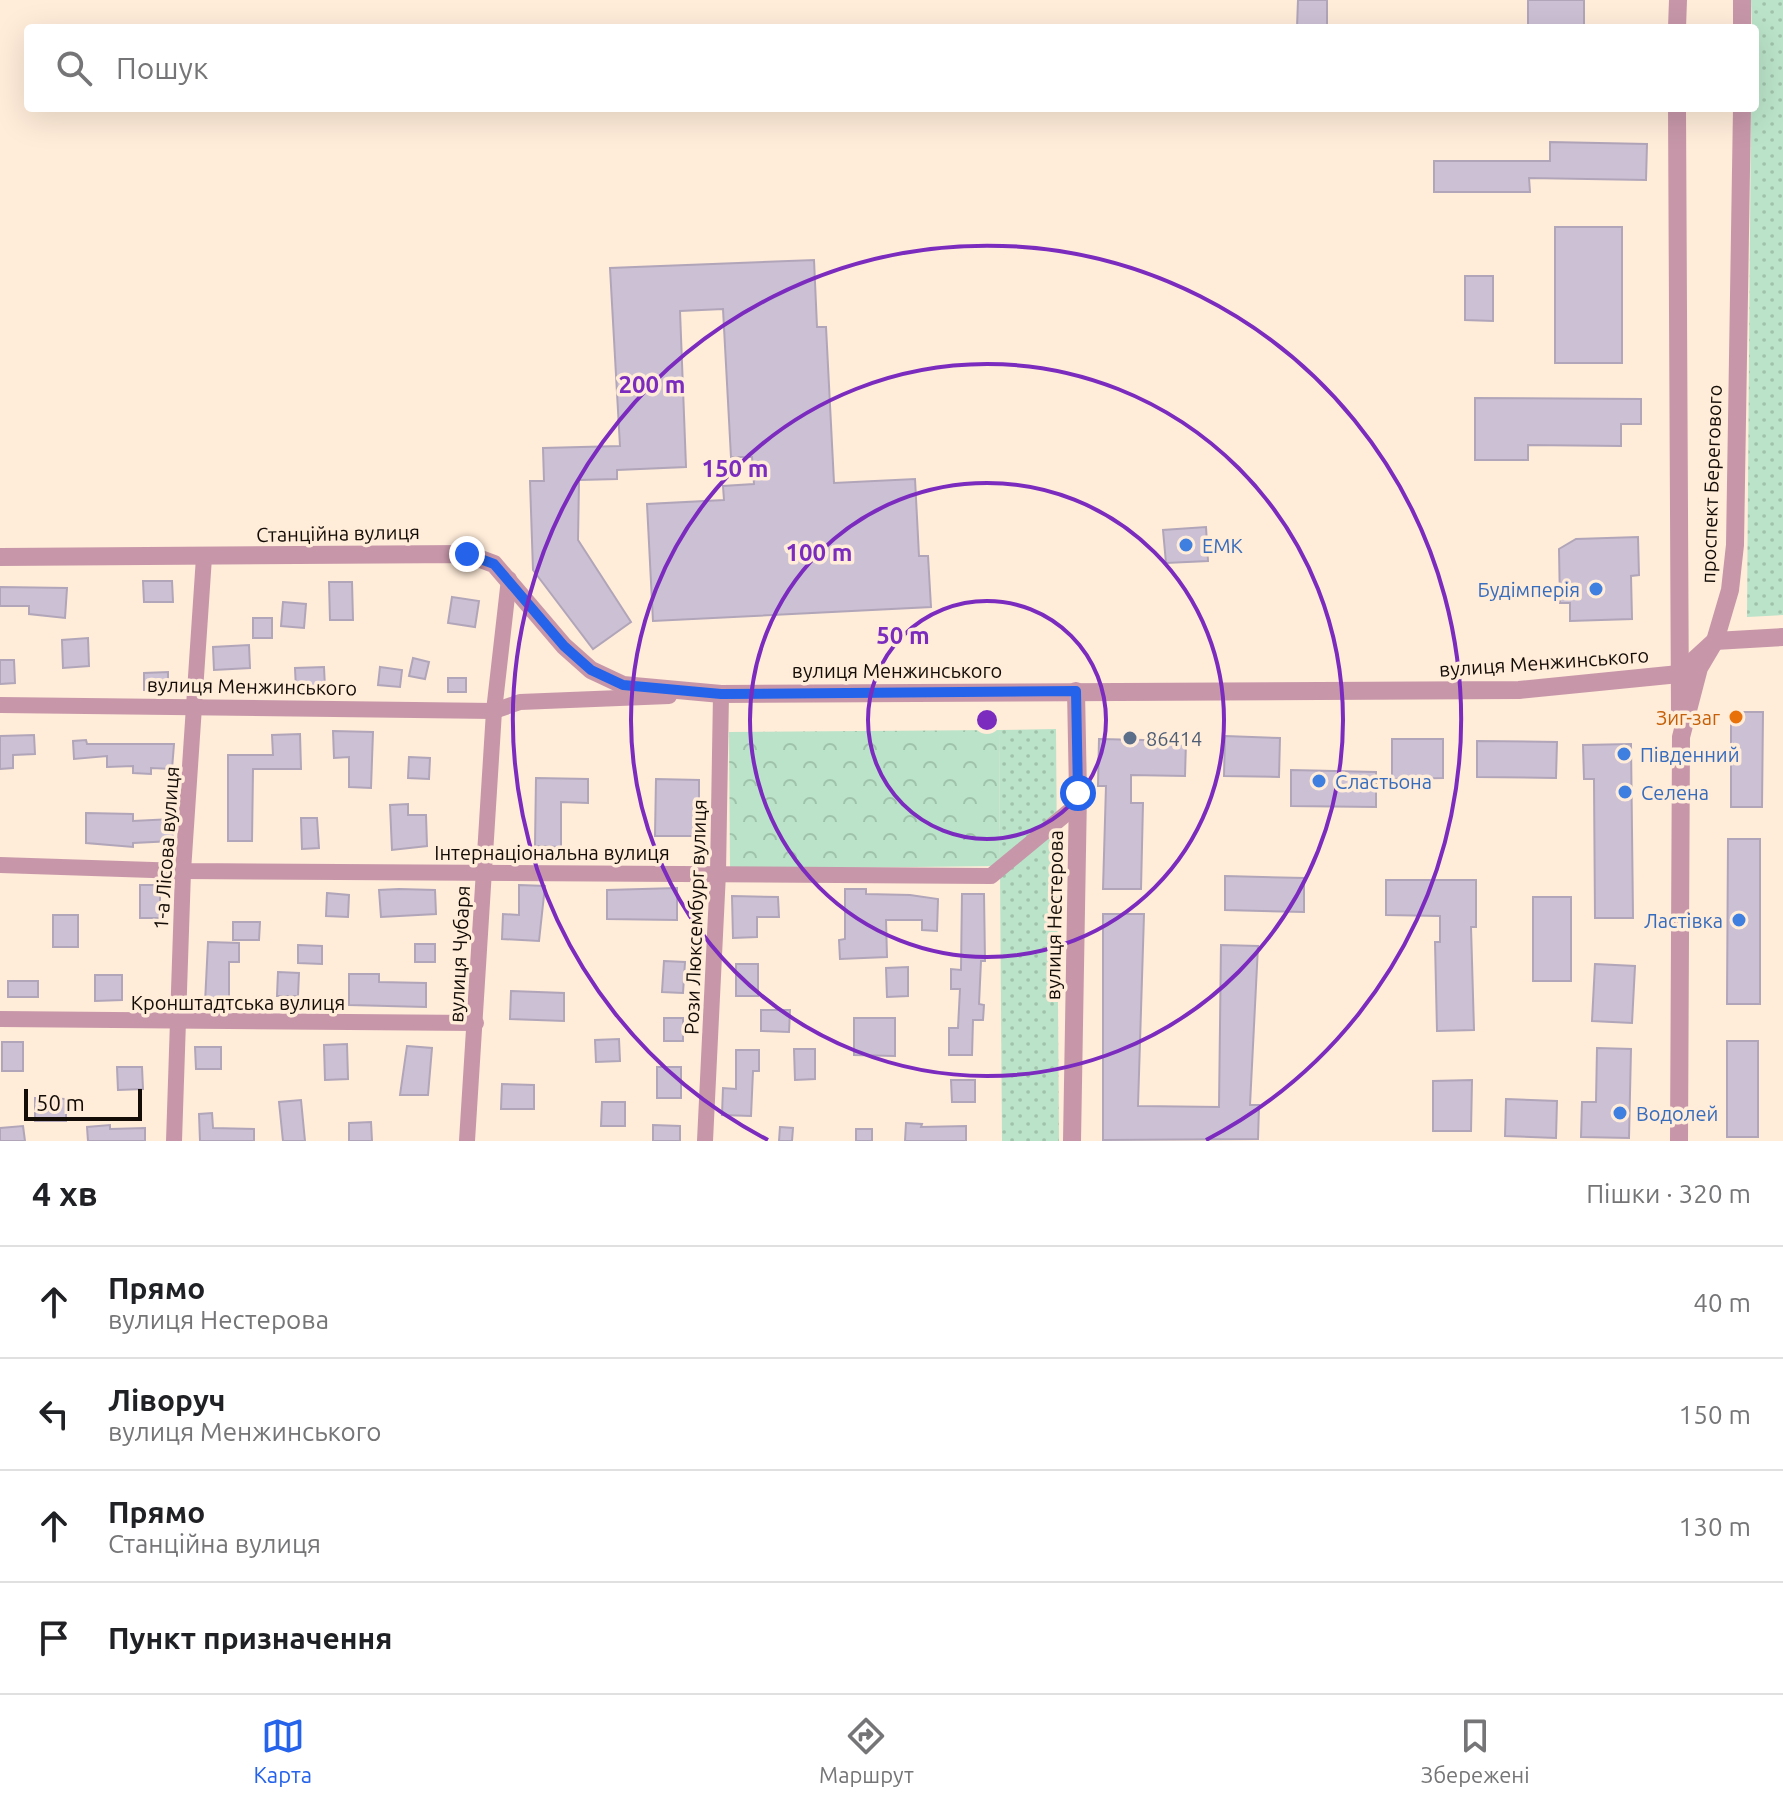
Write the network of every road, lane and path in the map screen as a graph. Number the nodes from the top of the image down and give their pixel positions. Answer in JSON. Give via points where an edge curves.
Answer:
{"nodes":[{"id":1,"x":1678,"y":0,"type":"edge"},
{"id":2,"x":1742,"y":0,"type":"edge"},
{"id":3,"x":1677,"y":24,"type":"edge"},
{"id":4,"x":1742,"y":24,"type":"edge"},
{"id":5,"x":1677,"y":112,"type":"edge"},
{"id":6,"x":1742,"y":112,"type":"edge"},
{"id":7,"x":0,"y":557,"type":"edge"},
{"id":8,"x":204,"y":557,"type":"junction"},
{"id":9,"x":509,"y":579,"type":"junction"},
{"id":10,"x":1783,"y":637,"type":"edge"},
{"id":11,"x":1715,"y":641,"type":"junction"},
{"id":12,"x":1679,"y":674,"type":"junction"},
{"id":13,"x":1076,"y":691,"type":"junction"},
{"id":14,"x":721,"y":694,"type":"junction"},
{"id":15,"x":0,"y":705,"type":"edge"},
{"id":16,"x":196,"y":708,"type":"junction"},
{"id":17,"x":494,"y":711,"type":"junction"},
{"id":18,"x":1681,"y":737,"type":"junction"},
{"id":19,"x":1078,"y":804,"type":"junction"},
{"id":20,"x":0,"y":865,"type":"edge"},
{"id":21,"x":183,"y":871,"type":"junction"},
{"id":22,"x":484,"y":872,"type":"junction"},
{"id":23,"x":718,"y":873,"type":"junction"},
{"id":24,"x":0,"y":1019,"type":"edge"},
{"id":25,"x":176,"y":1022,"type":"junction"},
{"id":26,"x":476,"y":1023,"type":"junction"},
{"id":27,"x":174,"y":1141,"type":"edge"},
{"id":28,"x":467,"y":1141,"type":"edge"},
{"id":29,"x":705,"y":1141,"type":"edge"},
{"id":30,"x":1072,"y":1141,"type":"edge"},
{"id":31,"x":1679,"y":1141,"type":"edge"}],
"edges":[{"from":1,"to":3,"type":"street"},
{"from":2,"to":4,"type":"street"},
{"from":5,"to":12,"type":"street","name":"проспект Берегового"},
{"from":6,"to":11,"type":"street","name":"проспект Берегового","via":[[1735,545],[1730,590]]},
{"from":7,"to":8,"type":"street","name":"Станційна вулиця"},
{"from":8,"to":9,"type":"street","name":"Станційна вулиця","via":[[467,554],[494,564]]},
{"from":8,"to":16,"type":"street","name":"1-а Лісова вулиця"},
{"from":9,"to":14,"type":"street","name":"Станційна вулиця","via":[[591,670],[623,685]]},
{"from":9,"to":17,"type":"street","name":"вулиця Чубаря"},
{"from":10,"to":11,"type":"street"},
{"from":11,"to":12,"type":"street"},
{"from":11,"to":18,"type":"street","name":"проспект Берегового","via":[[1699,668]]},
{"from":12,"to":13,"type":"street","name":"вулиця Менжинського","via":[[1461,692]]},
{"from":12,"to":18,"type":"street","name":"проспект Берегового"},
{"from":13,"to":14,"type":"street","name":"вулиця Менжинського"},
{"from":13,"to":19,"type":"street","name":"вулиця Нестерова"},
{"from":14,"to":17,"type":"street","name":"вулиця Менжинського","via":[[520,702]]},
{"from":14,"to":23,"type":"street","name":"Рози Люксембург вулиця"},
{"from":15,"to":16,"type":"street","name":"вулиця Менжинського"},
{"from":16,"to":17,"type":"street","name":"вулиця Менжинського"},
{"from":16,"to":21,"type":"street","name":"1-а Лісова вулиця"},
{"from":17,"to":22,"type":"street","name":"вулиця Чубаря"},
{"from":18,"to":31,"type":"street","name":"проспект Берегового"},
{"from":19,"to":23,"type":"street","name":"Інтернаціональна вулиця","via":[[991,876]]},
{"from":19,"to":30,"type":"street","name":"вулиця Нестерова"},
{"from":20,"to":21,"type":"street","name":"Інтернаціональна вулиця"},
{"from":21,"to":22,"type":"street","name":"Інтернаціональна вулиця"},
{"from":21,"to":25,"type":"street","name":"1-а Лісова вулиця"},
{"from":22,"to":23,"type":"street","name":"Інтернаціональна вулиця"},
{"from":22,"to":26,"type":"street","name":"вулиця Чубаря"},
{"from":23,"to":29,"type":"street","name":"Рози Люксембург вулиця"},
{"from":24,"to":25,"type":"street","name":"Кронштадтська вулиця"},
{"from":25,"to":26,"type":"street","name":"Кронштадтська вулиця"},
{"from":25,"to":27,"type":"street","name":"1-а Лісова вулиця"},
{"from":26,"to":28,"type":"street","name":"вулиця Чубаря"}]}
